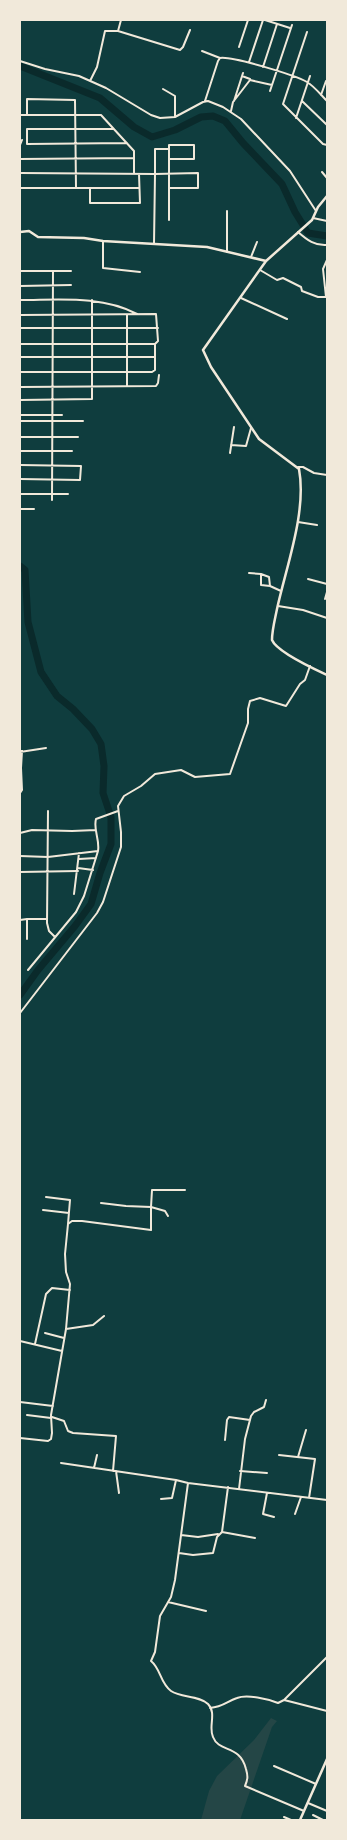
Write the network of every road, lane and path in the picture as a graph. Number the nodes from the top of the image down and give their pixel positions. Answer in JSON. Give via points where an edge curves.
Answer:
{"nodes":[{"id":1,"x":121,"y":20,"type":"edge"},
{"id":2,"x":248,"y":20,"type":"edge"},
{"id":3,"x":264,"y":20,"type":"edge"},
{"id":4,"x":277,"y":24,"type":"junction"},
{"id":5,"x":292,"y":25,"type":"dead end"},
{"id":6,"x":291,"y":28,"type":"junction"},
{"id":7,"x":190,"y":30,"type":"dead end"},
{"id":8,"x":118,"y":31,"type":"junction"},
{"id":9,"x":307,"y":32,"type":"dead end"},
{"id":10,"x":239,"y":47,"type":"dead end"},
{"id":11,"x":202,"y":51,"type":"dead end"},
{"id":12,"x":220,"y":58,"type":"junction"},
{"id":13,"x":20,"y":61,"type":"edge"},
{"id":14,"x":249,"y":63,"type":"junction"},
{"id":15,"x":262,"y":67,"type":"junction"},
{"id":16,"x":276,"y":72,"type":"junction"},
{"id":17,"x":292,"y":76,"type":"junction"},
{"id":18,"x":310,"y":76,"type":"dead end"},
{"id":19,"x":90,"y":80,"type":"junction"},
{"id":20,"x":250,"y":80,"type":"junction"},
{"id":21,"x":326,"y":81,"type":"dead end"},
{"id":22,"x":307,"y":82,"type":"junction"},
{"id":23,"x":272,"y":85,"type":"junction"},
{"id":24,"x":162,"y":89,"type":"dead end"},
{"id":25,"x":270,"y":92,"type":"dead end"},
{"id":26,"x":321,"y":95,"type":"junction"},
{"id":27,"x":205,"y":101,"type":"junction"},
{"id":28,"x":302,"y":101,"type":"junction"},
{"id":29,"x":327,"y":101,"type":"edge"},
{"id":30,"x":233,"y":102,"type":"junction"},
{"id":31,"x":231,"y":111,"type":"junction"},
{"id":32,"x":76,"y":114,"type":"junction"},
{"id":33,"x":20,"y":115,"type":"edge"},
{"id":34,"x":27,"y":115,"type":"junction"},
{"id":35,"x":175,"y":117,"type":"junction"},
{"id":36,"x":296,"y":118,"type":"junction"},
{"id":37,"x":327,"y":125,"type":"edge"},
{"id":38,"x":76,"y":129,"type":"junction"},
{"id":39,"x":114,"y":129,"type":"junction"},
{"id":40,"x":22,"y":140,"type":"dead end"},
{"id":41,"x":76,"y":144,"type":"junction"},
{"id":42,"x":127,"y":144,"type":"junction"},
{"id":43,"x":20,"y":145,"type":"edge"},
{"id":44,"x":327,"y":145,"type":"edge"},
{"id":45,"x":169,"y":149,"type":"junction"},
{"id":46,"x":76,"y":158,"type":"junction"},
{"id":47,"x":134,"y":158,"type":"junction"},
{"id":48,"x":20,"y":159,"type":"edge"},
{"id":49,"x":169,"y":159,"type":"junction"},
{"id":50,"x":322,"y":172,"type":"dead end"},
{"id":51,"x":20,"y":173,"type":"edge"},
{"id":52,"x":76,"y":173,"type":"junction"},
{"id":53,"x":169,"y":173,"type":"junction"},
{"id":54,"x":134,"y":174,"type":"junction"},
{"id":55,"x":139,"y":174,"type":"junction"},
{"id":56,"x":155,"y":174,"type":"junction"},
{"id":57,"x":327,"y":178,"type":"edge"},
{"id":58,"x":20,"y":188,"type":"edge"},
{"id":59,"x":76,"y":188,"type":"junction"},
{"id":60,"x":90,"y":188,"type":"junction"},
{"id":61,"x":140,"y":188,"type":"junction"},
{"id":62,"x":169,"y":188,"type":"junction"},
{"id":63,"x":327,"y":196,"type":"edge"},
{"id":64,"x":227,"y":211,"type":"dead end"},
{"id":65,"x":316,"y":211,"type":"junction"},
{"id":66,"x":312,"y":219,"type":"junction"},
{"id":67,"x":169,"y":220,"type":"dead end"},
{"id":68,"x":327,"y":222,"type":"edge"},
{"id":69,"x":300,"y":231,"type":"junction"},
{"id":70,"x":20,"y":232,"type":"edge"},
{"id":71,"x":103,"y":241,"type":"junction"},
{"id":72,"x":257,"y":242,"type":"dead end"},
{"id":73,"x":154,"y":244,"type":"junction"},
{"id":74,"x":327,"y":246,"type":"edge"},
{"id":75,"x":228,"y":252,"type":"junction"},
{"id":76,"x":250,"y":257,"type":"junction"},
{"id":77,"x":327,"y":260,"type":"edge"},
{"id":78,"x":266,"y":261,"type":"junction"},
{"id":79,"x":260,"y":270,"type":"junction"},
{"id":80,"x":20,"y":271,"type":"edge"},
{"id":81,"x":53,"y":271,"type":"junction"},
{"id":82,"x":71,"y":271,"type":"dead end"},
{"id":83,"x":140,"y":272,"type":"dead end"},
{"id":84,"x":20,"y":286,"type":"edge"},
{"id":85,"x":53,"y":286,"type":"junction"},
{"id":86,"x":71,"y":286,"type":"dead end"},
{"id":87,"x":326,"y":297,"type":"edge"},
{"id":88,"x":241,"y":298,"type":"junction"},
{"id":89,"x":20,"y":300,"type":"edge"},
{"id":90,"x":53,"y":300,"type":"junction"},
{"id":91,"x":92,"y":300,"type":"junction"},
{"id":92,"x":20,"y":314,"type":"edge"},
{"id":93,"x":92,"y":314,"type":"junction"},
{"id":94,"x":53,"y":315,"type":"junction"},
{"id":95,"x":127,"y":315,"type":"junction"},
{"id":96,"x":138,"y":315,"type":"junction"},
{"id":97,"x":287,"y":319,"type":"dead end"},
{"id":98,"x":20,"y":328,"type":"edge"},
{"id":99,"x":158,"y":328,"type":"junction"},
{"id":100,"x":53,"y":329,"type":"junction"},
{"id":101,"x":92,"y":329,"type":"junction"},
{"id":102,"x":127,"y":329,"type":"junction"},
{"id":103,"x":53,"y":343,"type":"junction"},
{"id":104,"x":92,"y":343,"type":"junction"},
{"id":105,"x":127,"y":343,"type":"junction"},
{"id":106,"x":20,"y":344,"type":"edge"},
{"id":107,"x":155,"y":344,"type":"junction"},
{"id":108,"x":20,"y":357,"type":"edge"},
{"id":109,"x":53,"y":357,"type":"junction"},
{"id":110,"x":127,"y":357,"type":"junction"},
{"id":111,"x":155,"y":357,"type":"junction"},
{"id":112,"x":92,"y":358,"type":"junction"},
{"id":113,"x":53,"y":371,"type":"junction"},
{"id":114,"x":92,"y":371,"type":"junction"},
{"id":115,"x":20,"y":372,"type":"edge"},
{"id":116,"x":127,"y":372,"type":"junction"},
{"id":117,"x":159,"y":375,"type":"dead end"},
{"id":118,"x":52,"y":386,"type":"junction"},
{"id":119,"x":92,"y":386,"type":"junction"},
{"id":120,"x":127,"y":386,"type":"junction"},
{"id":121,"x":20,"y":387,"type":"edge"},
{"id":122,"x":20,"y":400,"type":"edge"},
{"id":123,"x":52,"y":400,"type":"junction"},
{"id":124,"x":20,"y":415,"type":"edge"},
{"id":125,"x":62,"y":415,"type":"dead end"},
{"id":126,"x":52,"y":416,"type":"junction"},
{"id":127,"x":20,"y":421,"type":"edge"},
{"id":128,"x":52,"y":421,"type":"junction"},
{"id":129,"x":83,"y":421,"type":"dead end"},
{"id":130,"x":234,"y":426,"type":"dead end"},
{"id":131,"x":251,"y":428,"type":"junction"},
{"id":132,"x":20,"y":437,"type":"edge"},
{"id":133,"x":52,"y":437,"type":"junction"},
{"id":134,"x":78,"y":437,"type":"dead end"},
{"id":135,"x":231,"y":445,"type":"junction"},
{"id":136,"x":20,"y":451,"type":"edge"},
{"id":137,"x":52,"y":451,"type":"junction"},
{"id":138,"x":72,"y":451,"type":"dead end"},
{"id":139,"x":230,"y":453,"type":"dead end"},
{"id":140,"x":20,"y":465,"type":"edge"},
{"id":141,"x":52,"y":465,"type":"junction"},
{"id":142,"x":298,"y":467,"type":"junction"},
{"id":143,"x":327,"y":475,"type":"edge"},
{"id":144,"x":20,"y":479,"type":"edge"},
{"id":145,"x":52,"y":480,"type":"junction"},
{"id":146,"x":20,"y":494,"type":"edge"},
{"id":147,"x":52,"y":494,"type":"junction"},
{"id":148,"x":68,"y":494,"type":"dead end"},
{"id":149,"x":52,"y":500,"type":"dead end"},
{"id":150,"x":20,"y":509,"type":"edge"},
{"id":151,"x":34,"y":509,"type":"dead end"},
{"id":152,"x":298,"y":522,"type":"junction"},
{"id":153,"x":317,"y":525,"type":"dead end"},
{"id":154,"x":249,"y":573,"type":"dead end"},
{"id":155,"x":261,"y":574,"type":"junction"},
{"id":156,"x":308,"y":579,"type":"dead end"},
{"id":157,"x":327,"y":584,"type":"edge"},
{"id":158,"x":270,"y":586,"type":"junction"},
{"id":159,"x":281,"y":591,"type":"junction"},
{"id":160,"x":327,"y":592,"type":"edge"},
{"id":161,"x":324,"y":599,"type":"dead end"},
{"id":162,"x":278,"y":606,"type":"junction"},
{"id":163,"x":327,"y":618,"type":"edge"},
{"id":164,"x":310,"y":666,"type":"junction"},
{"id":165,"x":327,"y":675,"type":"edge"},
{"id":166,"x":46,"y":748,"type":"dead end"},
{"id":167,"x":21,"y":752,"type":"edge"},
{"id":168,"x":20,"y":793,"type":"edge"},
{"id":169,"x":48,"y":811,"type":"dead end"},
{"id":170,"x":118,"y":811,"type":"junction"},
{"id":171,"x":96,"y":830,"type":"junction"},
{"id":172,"x":48,"y":831,"type":"junction"},
{"id":173,"x":20,"y":833,"type":"edge"},
{"id":174,"x":98,"y":851,"type":"junction"},
{"id":175,"x":79,"y":853,"type":"junction"},
{"id":176,"x":20,"y":856,"type":"edge"},
{"id":177,"x":48,"y":857,"type":"junction"},
{"id":178,"x":96,"y":858,"type":"junction"},
{"id":179,"x":79,"y":859,"type":"junction"},
{"id":180,"x":78,"y":869,"type":"junction"},
{"id":181,"x":48,"y":870,"type":"junction"},
{"id":182,"x":93,"y":870,"type":"junction"},
{"id":183,"x":20,"y":872,"type":"edge"},
{"id":184,"x":74,"y":894,"type":"dead end"},
{"id":185,"x":27,"y":919,"type":"junction"},
{"id":186,"x":47,"y":919,"type":"junction"},
{"id":187,"x":20,"y":920,"type":"edge"},
{"id":188,"x":55,"y":937,"type":"junction"},
{"id":189,"x":28,"y":939,"type":"dead end"},
{"id":190,"x":28,"y":970,"type":"dead end"},
{"id":191,"x":20,"y":1013,"type":"edge"},
{"id":192,"x":185,"y":1190,"type":"dead end"},
{"id":193,"x":46,"y":1197,"type":"dead end"},
{"id":194,"x":101,"y":1203,"type":"dead end"},
{"id":195,"x":150,"y":1207,"type":"junction"},
{"id":196,"x":43,"y":1210,"type":"dead end"},
{"id":197,"x":69,"y":1213,"type":"junction"},
{"id":198,"x":168,"y":1216,"type":"dead end"},
{"id":199,"x":68,"y":1224,"type":"junction"},
{"id":200,"x":70,"y":1290,"type":"junction"},
{"id":201,"x":104,"y":1316,"type":"dead end"},
{"id":202,"x":66,"y":1329,"type":"junction"},
{"id":203,"x":45,"y":1333,"type":"dead end"},
{"id":204,"x":64,"y":1338,"type":"junction"},
{"id":205,"x":20,"y":1341,"type":"edge"},
{"id":206,"x":35,"y":1344,"type":"junction"},
{"id":207,"x":62,"y":1351,"type":"junction"},
{"id":208,"x":266,"y":1400,"type":"dead end"},
{"id":209,"x":20,"y":1402,"type":"edge"},
{"id":210,"x":53,"y":1406,"type":"junction"},
{"id":211,"x":27,"y":1415,"type":"dead end"},
{"id":212,"x":52,"y":1418,"type":"junction"},
{"id":213,"x":250,"y":1420,"type":"junction"},
{"id":214,"x":306,"y":1430,"type":"dead end"},
{"id":215,"x":20,"y":1438,"type":"edge"},
{"id":216,"x":225,"y":1440,"type":"dead end"},
{"id":217,"x":97,"y":1455,"type":"dead end"},
{"id":218,"x":279,"y":1456,"type":"dead end"},
{"id":219,"x":298,"y":1457,"type":"junction"},
{"id":220,"x":62,"y":1463,"type":"dead end"},
{"id":221,"x":94,"y":1468,"type":"junction"},
{"id":222,"x":112,"y":1471,"type":"junction"},
{"id":223,"x":116,"y":1471,"type":"junction"},
{"id":224,"x":240,"y":1471,"type":"junction"},
{"id":225,"x":267,"y":1473,"type":"dead end"},
{"id":226,"x":176,"y":1480,"type":"junction"},
{"id":227,"x":188,"y":1483,"type":"junction"},
{"id":228,"x":228,"y":1488,"type":"junction"},
{"id":229,"x":238,"y":1489,"type":"junction"},
{"id":230,"x":119,"y":1493,"type":"dead end"},
{"id":231,"x":267,"y":1493,"type":"junction"},
{"id":232,"x":301,"y":1497,"type":"junction"},
{"id":233,"x":308,"y":1498,"type":"junction"},
{"id":234,"x":161,"y":1499,"type":"dead end"},
{"id":235,"x":327,"y":1500,"type":"edge"},
{"id":236,"x":295,"y":1514,"type":"dead end"},
{"id":237,"x":274,"y":1517,"type":"dead end"},
{"id":238,"x":222,"y":1532,"type":"junction"},
{"id":239,"x":218,"y":1534,"type":"junction"},
{"id":240,"x":181,"y":1535,"type":"junction"},
{"id":241,"x":254,"y":1538,"type":"dead end"},
{"id":242,"x":178,"y":1553,"type":"junction"},
{"id":243,"x":168,"y":1602,"type":"junction"},
{"id":244,"x":206,"y":1611,"type":"dead end"},
{"id":245,"x":327,"y":1657,"type":"edge"},
{"id":246,"x":284,"y":1700,"type":"junction"},
{"id":247,"x":210,"y":1708,"type":"junction"},
{"id":248,"x":327,"y":1711,"type":"edge"},
{"id":249,"x":327,"y":1759,"type":"edge"},
{"id":250,"x":274,"y":1766,"type":"dead end"},
{"id":251,"x":316,"y":1784,"type":"junction"},
{"id":252,"x":308,"y":1803,"type":"junction"},
{"id":253,"x":304,"y":1811,"type":"junction"},
{"id":254,"x":327,"y":1811,"type":"edge"},
{"id":255,"x":313,"y":1815,"type":"dead end"},
{"id":256,"x":284,"y":1817,"type":"dead end"},
{"id":257,"x":291,"y":1820,"type":"edge"},
{"id":258,"x":300,"y":1820,"type":"edge"},
{"id":259,"x":323,"y":1820,"type":"edge"}],
"edges":[{"from":1,"to":8,"type":"street"},
{"from":2,"to":10,"type":"street"},
{"from":3,"to":4,"type":"street"},
{"from":3,"to":14,"type":"street"},
{"from":4,"to":6,"type":"street"},
{"from":4,"to":15,"type":"street"},
{"from":5,"to":6,"type":"street"},
{"from":6,"to":16,"type":"street"},
{"from":7,"to":8,"type":"street","via":[[180,50]]},
{"from":8,"to":19,"type":"street","via":[[105,30],[97,67]]},
{"from":9,"to":17,"type":"street"},
{"from":11,"to":12,"type":"street"},
{"from":12,"to":14,"type":"street","via":[[233,58]]},
{"from":12,"to":27,"type":"street"},
{"from":13,"to":19,"type":"street"},
{"from":14,"to":15,"type":"street"},
{"from":15,"to":16,"type":"street"},
{"from":16,"to":17,"type":"street"},
{"from":16,"to":23,"type":"street"},
{"from":17,"to":22,"type":"street"},
{"from":17,"to":36,"type":"street","via":[[283,104]]},
{"from":18,"to":22,"type":"street"},
{"from":19,"to":35,"type":"street","via":[[151,115],[164,119]]},
{"from":20,"to":23,"type":"street"},
{"from":20,"to":30,"type":"street"},
{"from":20,"to":30,"type":"street","via":[[242,74]]},
{"from":21,"to":26,"type":"street"},
{"from":22,"to":26,"type":"street"},
{"from":22,"to":28,"type":"street"},
{"from":23,"to":25,"type":"street"},
{"from":24,"to":35,"type":"street","via":[[175,96]]},
{"from":26,"to":29,"type":"street"},
{"from":27,"to":31,"type":"street"},
{"from":27,"to":35,"type":"street"},
{"from":28,"to":36,"type":"street"},
{"from":28,"to":37,"type":"street"},
{"from":30,"to":31,"type":"street"},
{"from":31,"to":65,"type":"street","via":[[290,172]]},
{"from":32,"to":34,"type":"street"},
{"from":32,"to":34,"type":"street","via":[[74,100],[27,99]]},
{"from":32,"to":38,"type":"street"},
{"from":32,"to":39,"type":"street","via":[[101,115]]},
{"from":33,"to":34,"type":"street"},
{"from":36,"to":44,"type":"street"},
{"from":38,"to":39,"type":"street"},
{"from":38,"to":41,"type":"street"},
{"from":38,"to":41,"type":"street","via":[[27,130],[27,144]]},
{"from":39,"to":42,"type":"street"},
{"from":40,"to":43,"type":"street"},
{"from":41,"to":42,"type":"street"},
{"from":41,"to":46,"type":"street"},
{"from":42,"to":47,"type":"street","via":[[134,151]]},
{"from":45,"to":49,"type":"street"},
{"from":45,"to":49,"type":"street","via":[[169,145],[194,145],[194,159]]},
{"from":45,"to":56,"type":"street","via":[[155,149]]},
{"from":46,"to":47,"type":"street"},
{"from":46,"to":48,"type":"street"},
{"from":46,"to":52,"type":"street"},
{"from":47,"to":54,"type":"street"},
{"from":49,"to":53,"type":"street"},
{"from":50,"to":57,"type":"street"},
{"from":51,"to":52,"type":"street"},
{"from":52,"to":54,"type":"street"},
{"from":52,"to":59,"type":"street"},
{"from":53,"to":56,"type":"street"},
{"from":53,"to":62,"type":"street"},
{"from":53,"to":62,"type":"street","via":[[198,173],[198,188]]},
{"from":54,"to":55,"type":"street"},
{"from":55,"to":56,"type":"street"},
{"from":55,"to":61,"type":"street"},
{"from":56,"to":73,"type":"street"},
{"from":58,"to":59,"type":"street"},
{"from":59,"to":60,"type":"street"},
{"from":60,"to":61,"type":"street"},
{"from":60,"to":61,"type":"street","via":[[90,203],[140,203]]},
{"from":62,"to":67,"type":"street"},
{"from":63,"to":65,"type":"street"},
{"from":64,"to":75,"type":"street"},
{"from":65,"to":66,"type":"street"},
{"from":66,"to":68,"type":"street"},
{"from":66,"to":69,"type":"street"},
{"from":69,"to":74,"type":"street","via":[[315,243]]},
{"from":69,"to":78,"type":"street"},
{"from":70,"to":71,"type":"street","via":[[29,231],[38,237]]},
{"from":71,"to":73,"type":"street"},
{"from":71,"to":83,"type":"street","via":[[103,268]]},
{"from":72,"to":76,"type":"street"},
{"from":73,"to":75,"type":"street","via":[[207,246]]},
{"from":75,"to":76,"type":"street"},
{"from":76,"to":78,"type":"street"},
{"from":77,"to":87,"type":"street","via":[[323,269]]},
{"from":78,"to":79,"type":"street"},
{"from":79,"to":87,"type":"street","via":[[277,280],[283,278],[301,287],[302,291]]},
{"from":79,"to":88,"type":"street"},
{"from":80,"to":81,"type":"street"},
{"from":81,"to":82,"type":"street"},
{"from":81,"to":85,"type":"street"},
{"from":84,"to":85,"type":"street"},
{"from":85,"to":86,"type":"street"},
{"from":85,"to":90,"type":"street"},
{"from":88,"to":97,"type":"street"},
{"from":88,"to":131,"type":"street","via":[[203,350],[211,367]]},
{"from":89,"to":90,"type":"street"},
{"from":90,"to":91,"type":"street"},
{"from":90,"to":94,"type":"street"},
{"from":91,"to":93,"type":"street"},
{"from":91,"to":96,"type":"street"},
{"from":92,"to":94,"type":"street"},
{"from":93,"to":94,"type":"street"},
{"from":93,"to":95,"type":"street"},
{"from":93,"to":101,"type":"street"},
{"from":94,"to":100,"type":"street"},
{"from":95,"to":96,"type":"street"},
{"from":95,"to":102,"type":"street"},
{"from":96,"to":99,"type":"street","via":[[156,314]]},
{"from":98,"to":100,"type":"street"},
{"from":99,"to":102,"type":"street"},
{"from":99,"to":107,"type":"street","via":[[158,341]]},
{"from":100,"to":101,"type":"street"},
{"from":100,"to":103,"type":"street"},
{"from":101,"to":102,"type":"street"},
{"from":101,"to":104,"type":"street"},
{"from":102,"to":105,"type":"street"},
{"from":103,"to":104,"type":"street"},
{"from":103,"to":106,"type":"street"},
{"from":103,"to":109,"type":"street"},
{"from":104,"to":105,"type":"street"},
{"from":104,"to":112,"type":"street"},
{"from":105,"to":107,"type":"street"},
{"from":105,"to":110,"type":"street"},
{"from":107,"to":111,"type":"street"},
{"from":108,"to":109,"type":"street"},
{"from":109,"to":112,"type":"street"},
{"from":109,"to":113,"type":"street"},
{"from":110,"to":111,"type":"street"},
{"from":110,"to":112,"type":"street"},
{"from":110,"to":116,"type":"street"},
{"from":111,"to":116,"type":"street","via":[[154,371]]},
{"from":112,"to":114,"type":"street"},
{"from":113,"to":114,"type":"street"},
{"from":113,"to":115,"type":"street"},
{"from":113,"to":118,"type":"street"},
{"from":114,"to":116,"type":"street"},
{"from":114,"to":119,"type":"street"},
{"from":116,"to":120,"type":"street"},
{"from":117,"to":120,"type":"street","via":[[156,386]]},
{"from":118,"to":119,"type":"street"},
{"from":118,"to":121,"type":"street"},
{"from":118,"to":123,"type":"street"},
{"from":119,"to":120,"type":"street"},
{"from":119,"to":123,"type":"street","via":[[90,400]]},
{"from":122,"to":123,"type":"street"},
{"from":123,"to":126,"type":"street"},
{"from":124,"to":126,"type":"street"},
{"from":125,"to":126,"type":"street"},
{"from":126,"to":128,"type":"street"},
{"from":127,"to":128,"type":"street"},
{"from":128,"to":129,"type":"street"},
{"from":128,"to":133,"type":"street"},
{"from":130,"to":135,"type":"street"},
{"from":131,"to":135,"type":"street","via":[[246,446]]},
{"from":131,"to":142,"type":"street","via":[[259,439]]},
{"from":132,"to":133,"type":"street"},
{"from":133,"to":134,"type":"street"},
{"from":133,"to":137,"type":"street"},
{"from":135,"to":139,"type":"street"},
{"from":136,"to":137,"type":"street"},
{"from":137,"to":138,"type":"street"},
{"from":137,"to":141,"type":"street"},
{"from":140,"to":141,"type":"street"},
{"from":141,"to":145,"type":"street"},
{"from":141,"to":145,"type":"street","via":[[81,466],[80,480]]},
{"from":142,"to":143,"type":"street"},
{"from":142,"to":152,"type":"street"},
{"from":144,"to":145,"type":"street"},
{"from":145,"to":147,"type":"street"},
{"from":146,"to":147,"type":"street"},
{"from":147,"to":148,"type":"street"},
{"from":147,"to":149,"type":"street"},
{"from":150,"to":151,"type":"street"},
{"from":152,"to":153,"type":"street"},
{"from":152,"to":159,"type":"street"},
{"from":154,"to":155,"type":"street"},
{"from":155,"to":158,"type":"street","via":[[269,576]]},
{"from":155,"to":158,"type":"street","via":[[261,585]]},
{"from":156,"to":157,"type":"street"},
{"from":158,"to":159,"type":"street"},
{"from":159,"to":162,"type":"street"},
{"from":160,"to":161,"type":"street"},
{"from":162,"to":163,"type":"street","via":[[303,610]]},
{"from":162,"to":164,"type":"street","via":[[273,642],[295,659]]},
{"from":164,"to":165,"type":"street"},
{"from":164,"to":170,"type":"street","via":[[305,680],[286,706],[260,698],[250,701],[248,723],[230,774],[193,776],[181,770],[155,774],[124,796]]},
{"from":166,"to":167,"type":"street"},
{"from":167,"to":168,"type":"street"},
{"from":169,"to":172,"type":"street"},
{"from":170,"to":171,"type":"street","via":[[96,819]]},
{"from":170,"to":191,"type":"street","via":[[121,847],[97,914]]},
{"from":171,"to":172,"type":"street"},
{"from":171,"to":174,"type":"street"},
{"from":172,"to":173,"type":"street","via":[[32,830]]},
{"from":172,"to":177,"type":"street"},
{"from":174,"to":175,"type":"street"},
{"from":174,"to":178,"type":"street"},
{"from":175,"to":177,"type":"street"},
{"from":175,"to":179,"type":"street"},
{"from":176,"to":177,"type":"street"},
{"from":177,"to":181,"type":"street"},
{"from":178,"to":179,"type":"street"},
{"from":178,"to":182,"type":"street"},
{"from":179,"to":180,"type":"street"},
{"from":180,"to":181,"type":"street"},
{"from":180,"to":182,"type":"street"},
{"from":180,"to":184,"type":"street"},
{"from":181,"to":183,"type":"street"},
{"from":181,"to":186,"type":"street"},
{"from":182,"to":188,"type":"street","via":[[78,907]]},
{"from":185,"to":186,"type":"street"},
{"from":185,"to":187,"type":"street"},
{"from":185,"to":189,"type":"street"},
{"from":186,"to":188,"type":"street","via":[[49,932]]},
{"from":188,"to":190,"type":"street"},
{"from":192,"to":195,"type":"street","via":[[154,1189]]},
{"from":193,"to":197,"type":"street","via":[[70,1200]]},
{"from":194,"to":195,"type":"street"},
{"from":195,"to":198,"type":"street","via":[[165,1211]]},
{"from":195,"to":199,"type":"street","via":[[151,1230],[82,1221],[72,1221]]},
{"from":196,"to":197,"type":"street"},
{"from":197,"to":199,"type":"street"},
{"from":199,"to":200,"type":"street","via":[[65,1254]]},
{"from":200,"to":202,"type":"street"},
{"from":200,"to":206,"type":"street","via":[[52,1288],[46,1294]]},
{"from":201,"to":202,"type":"street","via":[[93,1325]]},
{"from":202,"to":204,"type":"street"},
{"from":203,"to":204,"type":"street"},
{"from":204,"to":207,"type":"street"},
{"from":205,"to":206,"type":"street"},
{"from":206,"to":207,"type":"street"},
{"from":207,"to":210,"type":"street"},
{"from":208,"to":213,"type":"street","via":[[264,1407],[254,1412]]},
{"from":209,"to":210,"type":"street"},
{"from":210,"to":212,"type":"street"},
{"from":211,"to":212,"type":"street"},
{"from":212,"to":215,"type":"street","via":[[49,1441]]},
{"from":212,"to":222,"type":"street","via":[[64,1421],[68,1431],[73,1433],[116,1436]]},
{"from":213,"to":216,"type":"street","via":[[229,1417]]},
{"from":213,"to":224,"type":"street"},
{"from":214,"to":219,"type":"street"},
{"from":217,"to":221,"type":"street"},
{"from":218,"to":219,"type":"street"},
{"from":219,"to":233,"type":"street","via":[[315,1459]]},
{"from":220,"to":221,"type":"street"},
{"from":221,"to":222,"type":"street"},
{"from":222,"to":223,"type":"street"},
{"from":223,"to":226,"type":"street"},
{"from":223,"to":230,"type":"street"},
{"from":224,"to":225,"type":"street"},
{"from":224,"to":229,"type":"street"},
{"from":226,"to":227,"type":"street"},
{"from":226,"to":234,"type":"street","via":[[172,1498]]},
{"from":227,"to":228,"type":"street"},
{"from":227,"to":240,"type":"street"},
{"from":228,"to":229,"type":"street"},
{"from":228,"to":238,"type":"street"},
{"from":229,"to":231,"type":"street"},
{"from":231,"to":232,"type":"street"},
{"from":231,"to":237,"type":"street","via":[[263,1514]]},
{"from":232,"to":233,"type":"street"},
{"from":232,"to":236,"type":"street"},
{"from":233,"to":235,"type":"street"},
{"from":238,"to":239,"type":"street"},
{"from":238,"to":241,"type":"street"},
{"from":239,"to":240,"type":"street","via":[[198,1537]]},
{"from":239,"to":242,"type":"street","via":[[213,1553]]},
{"from":240,"to":242,"type":"street"},
{"from":242,"to":243,"type":"street","via":[[175,1580]]},
{"from":243,"to":244,"type":"street"},
{"from":243,"to":247,"type":"street","via":[[160,1616],[155,1652],[151,1661],[157,1666],[166,1687],[173,1692],[201,1700]]},
{"from":245,"to":246,"type":"street"},
{"from":246,"to":247,"type":"street","via":[[278,1703],[267,1698],[240,1697],[220,1707]]},
{"from":246,"to":248,"type":"street"},
{"from":247,"to":253,"type":"street","via":[[214,1739],[242,1758],[248,1779],[245,1786]]},
{"from":249,"to":251,"type":"street"},
{"from":250,"to":251,"type":"street"},
{"from":251,"to":252,"type":"street"},
{"from":252,"to":253,"type":"street"},
{"from":252,"to":254,"type":"street"},
{"from":253,"to":258,"type":"street"},
{"from":255,"to":259,"type":"street"},
{"from":256,"to":257,"type":"street"}]}
